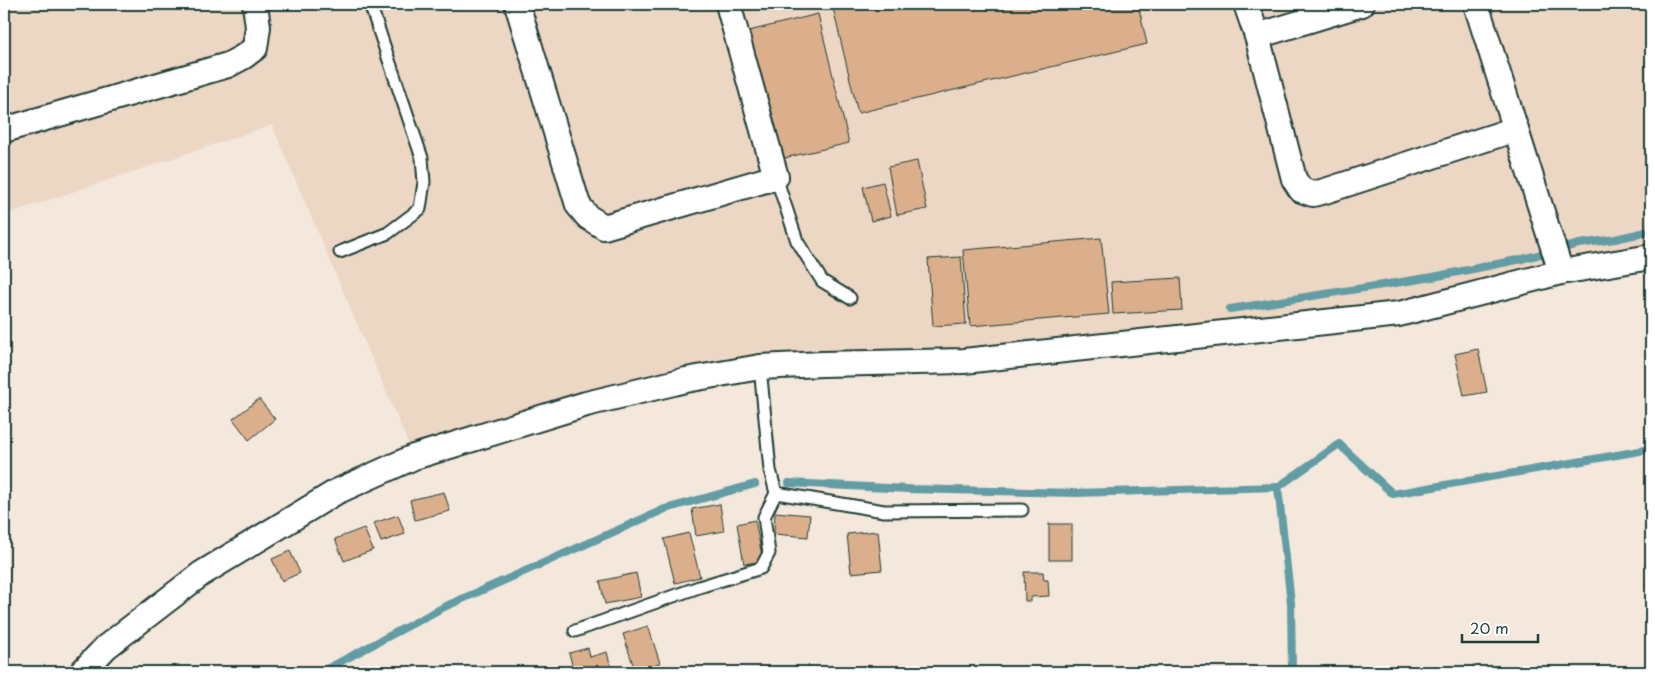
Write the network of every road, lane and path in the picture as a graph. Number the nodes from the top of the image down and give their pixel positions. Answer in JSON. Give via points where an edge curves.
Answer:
{"nodes":[{"id":1,"x":255,"y":4,"type":"edge"},
{"id":2,"x":370,"y":4,"type":"edge"},
{"id":3,"x":517,"y":4,"type":"edge"},
{"id":4,"x":728,"y":4,"type":"edge"},
{"id":5,"x":1246,"y":4,"type":"edge"},
{"id":6,"x":1362,"y":4,"type":"edge"},
{"id":7,"x":1476,"y":4,"type":"edge"},
{"id":8,"x":1256,"y":36,"type":"junction"},
{"id":9,"x":1516,"y":129,"type":"junction"},
{"id":10,"x":4,"y":130,"type":"edge"},
{"id":11,"x":776,"y":177,"type":"junction"},
{"id":12,"x":340,"y":252,"type":"dead end"},
{"id":13,"x":1651,"y":257,"type":"edge"},
{"id":14,"x":1561,"y":269,"type":"junction"},
{"id":15,"x":850,"y":298,"type":"dead end"},
{"id":16,"x":760,"y":368,"type":"junction"},
{"id":17,"x":776,"y":494,"type":"junction"},
{"id":18,"x":1022,"y":510,"type":"dead end"},
{"id":19,"x":575,"y":631,"type":"dead end"},
{"id":20,"x":82,"y":672,"type":"edge"}],
"edges":[{"from":1,"to":10,"type":"street","via":[[258,27],[255,48],[228,65]]},
{"from":2,"to":12,"type":"lane","via":[[422,158],[424,182],[420,209],[388,233]]},
{"from":3,"to":11,"type":"street","via":[[578,205],[588,217],[604,227]]},
{"from":4,"to":11,"type":"street"},
{"from":5,"to":8,"type":"street"},
{"from":6,"to":8,"type":"street"},
{"from":7,"to":9,"type":"street"},
{"from":8,"to":9,"type":"street","via":[[1294,179],[1301,190],[1314,194],[1326,191]]},
{"from":9,"to":14,"type":"street"},
{"from":11,"to":15,"type":"lane","via":[[797,242],[822,281]]},
{"from":13,"to":14,"type":"street"},
{"from":14,"to":16,"type":"street","via":[[1399,314],[964,361]]},
{"from":16,"to":17,"type":"lane","via":[[770,470]]},
{"from":16,"to":20,"type":"street","via":[[686,380],[586,404],[414,457],[336,492],[200,574],[106,647]]},
{"from":17,"to":18,"type":"lane","via":[[884,510]]},
{"from":17,"to":19,"type":"lane","via":[[764,517],[769,553],[761,568]]}]}
